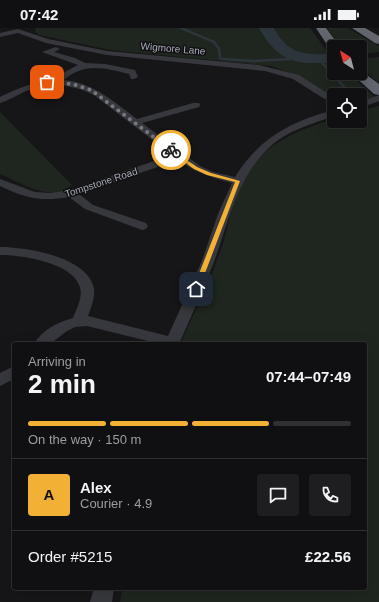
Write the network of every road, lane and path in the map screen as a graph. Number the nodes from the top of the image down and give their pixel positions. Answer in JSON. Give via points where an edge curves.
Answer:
{"nodes":[{"id":1,"x":321,"y":28,"type":"edge"},
{"id":2,"x":357,"y":28,"type":"edge"},
{"id":3,"x":372,"y":28,"type":"edge"},
{"id":4,"x":379,"y":32,"type":"edge"},
{"id":5,"x":0,"y":35,"type":"edge"},
{"id":6,"x":329,"y":40,"type":"edge"},
{"id":7,"x":379,"y":41,"type":"edge"},
{"id":8,"x":56,"y":49,"type":"dead end"},
{"id":9,"x":83,"y":65,"type":"junction"},
{"id":10,"x":142,"y":70,"type":"dead end"},
{"id":11,"x":366,"y":80,"type":"edge"},
{"id":12,"x":58,"y":82,"type":"junction"},
{"id":13,"x":1,"y":89,"type":"edge"},
{"id":14,"x":379,"y":91,"type":"edge"},
{"id":15,"x":14,"y":93,"type":"junction"},
{"id":16,"x":327,"y":96,"type":"edge"},
{"id":17,"x":379,"y":98,"type":"edge"},
{"id":18,"x":0,"y":100,"type":"edge"},
{"id":19,"x":367,"y":102,"type":"edge"},
{"id":20,"x":196,"y":105,"type":"dead end"},
{"id":21,"x":182,"y":109,"type":"junction"},
{"id":22,"x":193,"y":116,"type":"dead end"},
{"id":23,"x":327,"y":116,"type":"edge"},
{"id":24,"x":135,"y":122,"type":"junction"},
{"id":25,"x":179,"y":156,"type":"junction"},
{"id":26,"x":237,"y":181,"type":"junction"},
{"id":27,"x":0,"y":182,"type":"edge"},
{"id":28,"x":71,"y":193,"type":"junction"},
{"id":29,"x":142,"y":226,"type":"dead end"},
{"id":30,"x":0,"y":251,"type":"edge"},
{"id":31,"x":79,"y":321,"type":"junction"},
{"id":32,"x":43,"y":342,"type":"edge"},
{"id":33,"x":169,"y":342,"type":"edge"},
{"id":34,"x":173,"y":342,"type":"edge"},
{"id":35,"x":12,"y":373,"type":"edge"},
{"id":36,"x":0,"y":380,"type":"edge"},
{"id":37,"x":104,"y":590,"type":"edge"},
{"id":38,"x":101,"y":602,"type":"edge"}],
"edges":[{"from":1,"to":6,"type":"highway"},
{"from":2,"to":7,"type":"highway"},
{"from":3,"to":4,"type":"highway"},
{"from":5,"to":16,"type":"street","name":"Wigmore Lane","via":[[13,31],[23,32],[46,41],[107,52],[259,66],[307,82]]},
{"from":8,"to":9,"type":"street","via":[[42,51],[79,61]]},
{"from":9,"to":10,"type":"street","via":[[104,66],[133,74]]},
{"from":9,"to":12,"type":"street"},
{"from":11,"to":14,"type":"highway"},
{"from":12,"to":15,"type":"street","via":[[38,84]]},
{"from":12,"to":24,"type":"street","via":[[91,90]]},
{"from":13,"to":15,"type":"street"},
{"from":15,"to":18,"type":"street"},
{"from":17,"to":19,"type":"street"},
{"from":20,"to":21,"type":"street"},
{"from":21,"to":22,"type":"street"},
{"from":21,"to":24,"type":"street"},
{"from":23,"to":26,"type":"street","via":[[275,137],[251,160]]},
{"from":24,"to":25,"type":"street"},
{"from":25,"to":26,"type":"street","via":[[209,174]]},
{"from":25,"to":28,"type":"street","name":"Tompstone Road"},
{"from":26,"to":34,"type":"street","via":[[207,263]]},
{"from":27,"to":28,"type":"street","name":"Tompstone Road","via":[[27,195],[42,197]]},
{"from":28,"to":29,"type":"street","via":[[89,207]]},
{"from":30,"to":31,"type":"street","via":[[37,255],[76,272],[83,279],[88,292]]},
{"from":31,"to":32,"type":"street","via":[[60,328]]},
{"from":31,"to":33,"type":"street"},
{"from":35,"to":36,"type":"street"},
{"from":37,"to":38,"type":"street"}]}
